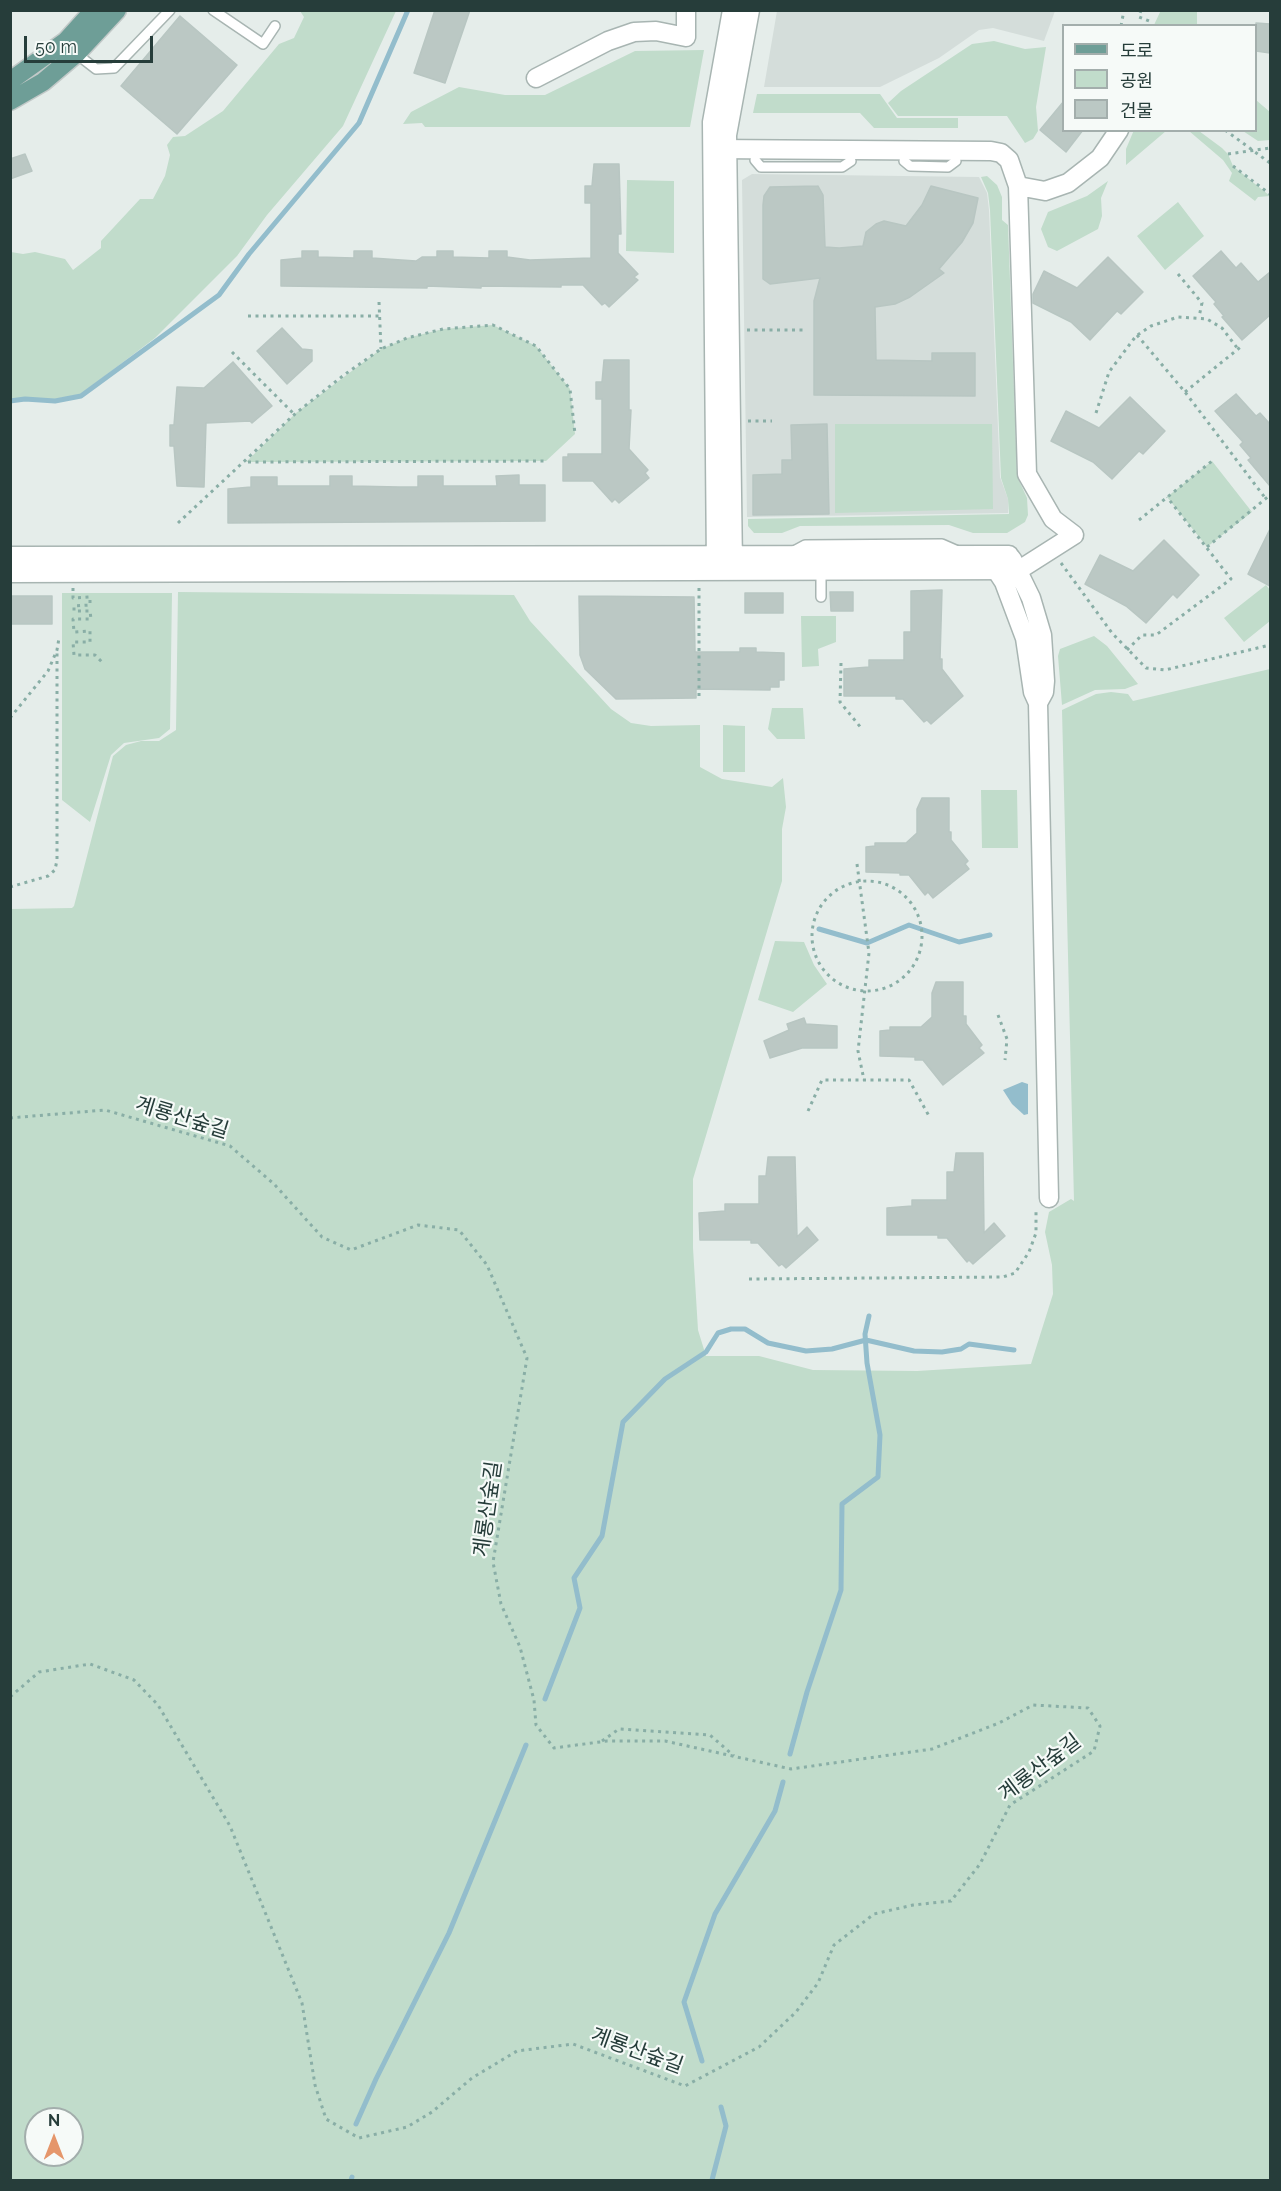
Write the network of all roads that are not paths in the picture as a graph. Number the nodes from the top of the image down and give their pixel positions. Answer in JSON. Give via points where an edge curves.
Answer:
{"nodes":[{"id":1,"x":94,"y":10,"type":"edge"},
{"id":2,"x":117,"y":10,"type":"edge"},
{"id":3,"x":170,"y":10,"type":"edge"},
{"id":4,"x":213,"y":10,"type":"edge"},
{"id":5,"x":686,"y":10,"type":"edge"},
{"id":6,"x":732,"y":10,"type":"edge"},
{"id":7,"x":750,"y":10,"type":"edge"},
{"id":8,"x":275,"y":26,"type":"dead end"},
{"id":9,"x":71,"y":47,"type":"junction"},
{"id":10,"x":536,"y":78,"type":"dead end"},
{"id":11,"x":10,"y":81,"type":"edge"},
{"id":12,"x":10,"y":102,"type":"edge"},
{"id":13,"x":1118,"y":132,"type":"edge"},
{"id":14,"x":720,"y":155,"type":"junction"},
{"id":15,"x":1016,"y":181,"type":"junction"},
{"id":16,"x":986,"y":555,"type":"junction"},
{"id":17,"x":10,"y":556,"type":"edge"},
{"id":18,"x":1014,"y":562,"type":"junction"},
{"id":19,"x":724,"y":564,"type":"junction"},
{"id":20,"x":821,"y":571,"type":"junction"},
{"id":21,"x":999,"y":571,"type":"junction"},
{"id":22,"x":10,"y":573,"type":"edge"},
{"id":23,"x":821,"y":597,"type":"dead end"},
{"id":24,"x":1038,"y":702,"type":"junction"},
{"id":25,"x":1043,"y":1198,"type":"road end"}],
"edges":[{"from":1,"to":9,"type":"main road"},
{"from":2,"to":9,"type":"main road"},
{"from":3,"to":9,"type":"lane","via":[[114,68],[96,69]]},
{"from":4,"to":8,"type":"lane","via":[[263,44]]},
{"from":5,"to":10,"type":"street","via":[[686,37],[656,31],[634,32]]},
{"from":6,"to":14,"type":"street","via":[[712,122]]},
{"from":7,"to":14,"type":"street"},
{"from":9,"to":11,"type":"main road"},
{"from":9,"to":12,"type":"main road","via":[[43,82]]},
{"from":13,"to":15,"type":"street","via":[[1100,158],[1068,183],[1045,190]]},
{"from":14,"to":15,"type":"street","via":[[755,160],[997,162]]},
{"from":14,"to":15,"type":"street","via":[[996,151],[1009,160]]},
{"from":14,"to":19,"type":"street"},
{"from":15,"to":18,"type":"street","via":[[1027,474],[1053,519],[1070,532]]},
{"from":16,"to":18,"type":"street"},
{"from":16,"to":19,"type":"street","via":[[784,556]]},
{"from":16,"to":21,"type":"street"},
{"from":17,"to":19,"type":"street"},
{"from":18,"to":21,"type":"street"},
{"from":18,"to":24,"type":"street","via":[[1031,598],[1045,649],[1044,692]]},
{"from":19,"to":20,"type":"street"},
{"from":19,"to":22,"type":"street"},
{"from":20,"to":21,"type":"street"},
{"from":20,"to":23,"type":"lane"},
{"from":21,"to":24,"type":"street","via":[[1025,638]]},
{"from":24,"to":25,"type":"street"}]}
